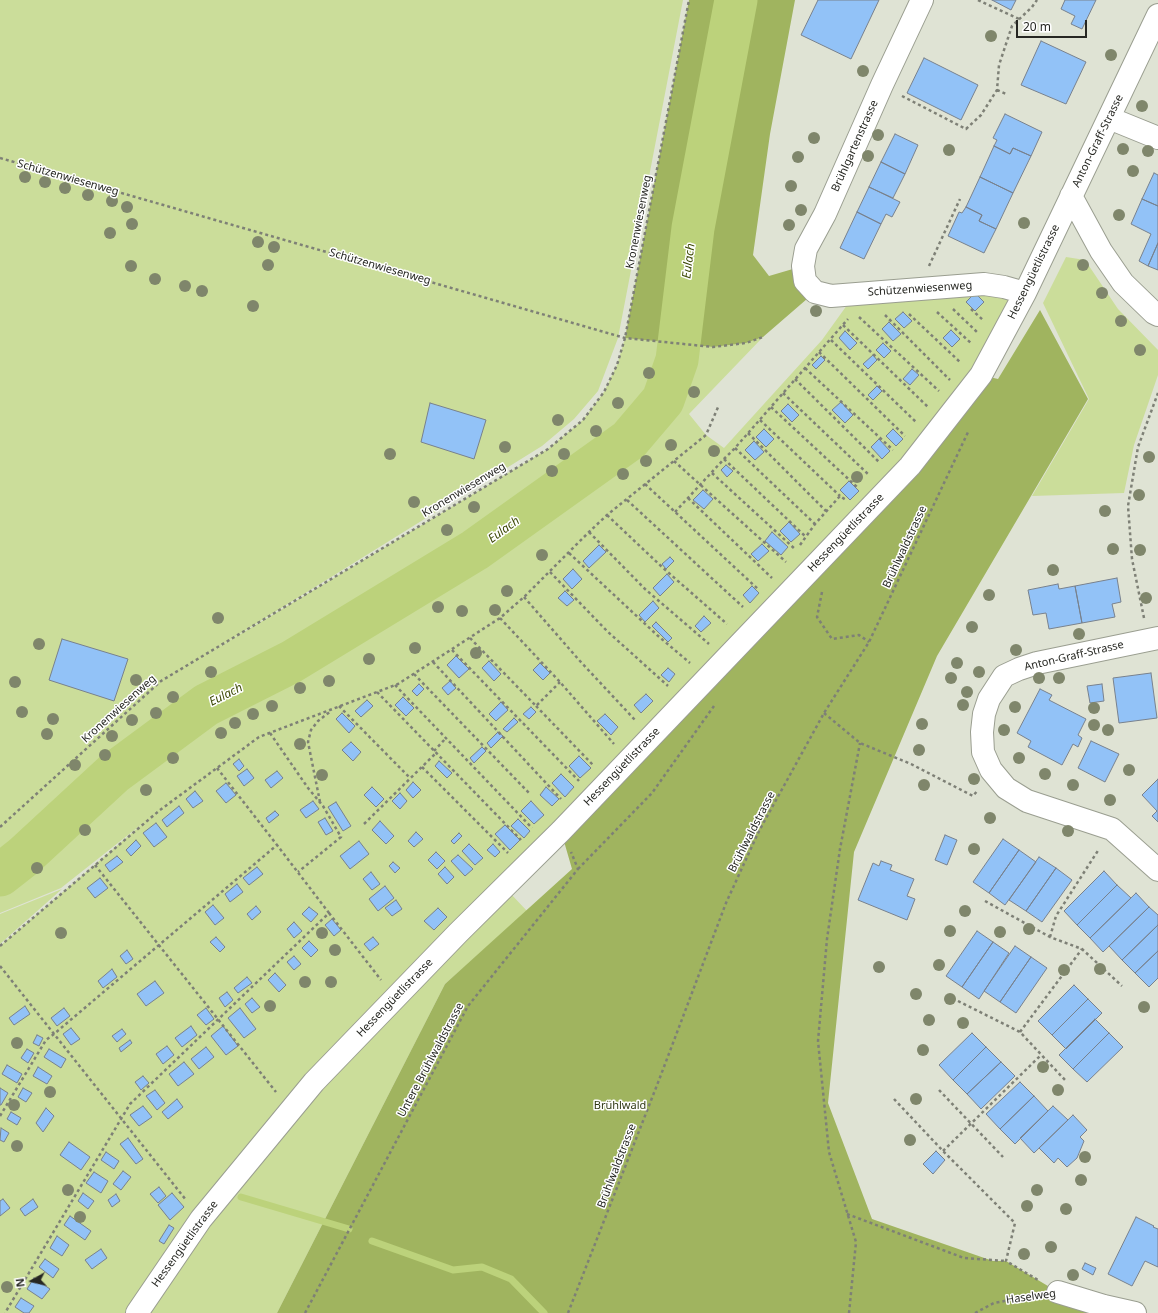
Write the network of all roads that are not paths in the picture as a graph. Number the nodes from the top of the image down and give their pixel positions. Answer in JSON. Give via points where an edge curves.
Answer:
{"nodes":[{"id":1,"x":922,"y":0,"type":"edge"},
{"id":2,"x":1158,"y":16,"type":"edge"},
{"id":3,"x":1110,"y":118,"type":"junction"},
{"id":4,"x":1158,"y":138,"type":"edge"},
{"id":5,"x":1071,"y":196,"type":"junction"},
{"id":6,"x":815,"y":292,"type":"joint"},
{"id":7,"x":1025,"y":293,"type":"junction"},
{"id":8,"x":1158,"y":315,"type":"edge"},
{"id":9,"x":1153,"y":639,"type":"edge"},
{"id":10,"x":1158,"y":870,"type":"edge"},
{"id":11,"x":1058,"y":1292,"type":"road end"},
{"id":12,"x":137,"y":1313,"type":"edge"},
{"id":13,"x":1135,"y":1313,"type":"edge"}],
"edges":[{"from":1,"to":6,"type":"street","name":"Brühlgartenstrasse","via":[[825,214],[806,249],[802,266],[806,281]]},
{"from":2,"to":3,"type":"street","name":"Anton-Graff-Strasse"},
{"from":3,"to":4,"type":"street"},
{"from":3,"to":5,"type":"street","name":"Anton-Graff-Strasse"},
{"from":5,"to":7,"type":"street","name":"Hessengüetlistrasse"},
{"from":5,"to":8,"type":"street","name":"Anton-Graff-Strasse","via":[[1101,251],[1123,283]]},
{"from":6,"to":7,"type":"street","name":"Schützenwiesenweg","via":[[831,296],[984,284]]},
{"from":7,"to":12,"type":"street","name":"Hessengüetlistrasse","via":[[981,375],[910,466],[561,830],[314,1082],[201,1219]]},
{"from":9,"to":10,"type":"street","name":"Anton-Graff-Strasse","via":[[1036,663],[1004,676],[989,699],[982,732],[983,752],[991,770],[1006,788],[1027,801],[1112,829]]},
{"from":11,"to":13,"type":"street","name":"Haselweg"}]}
